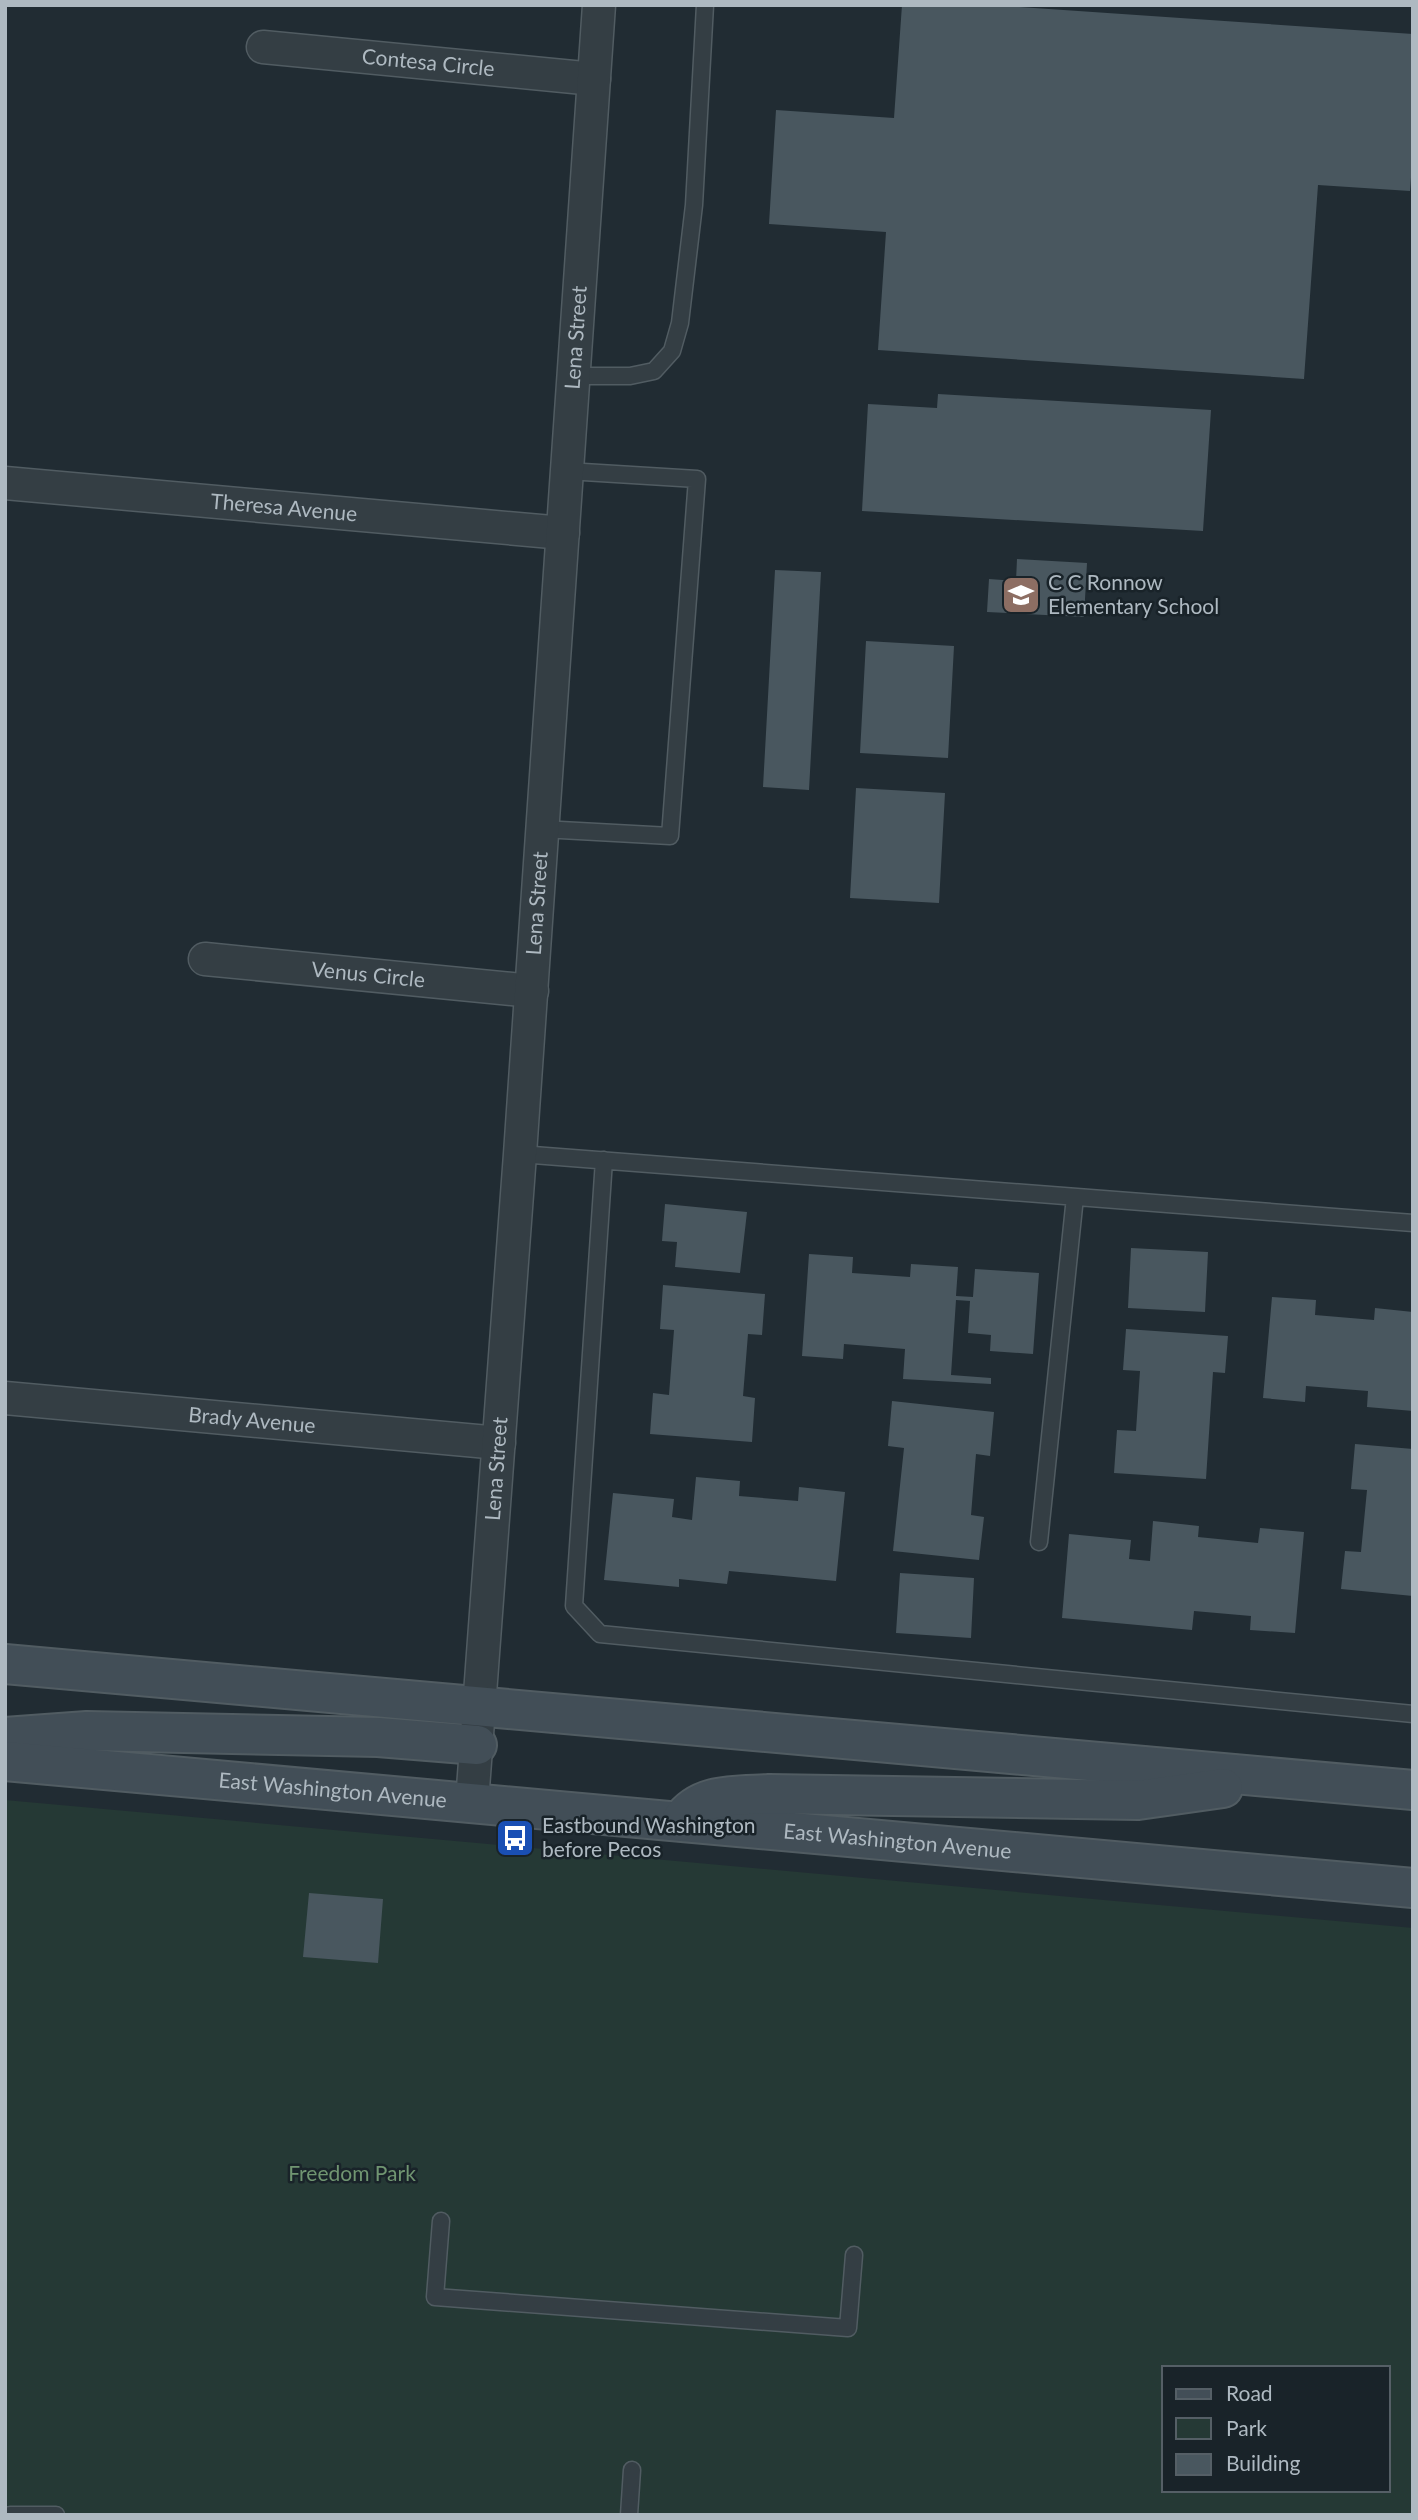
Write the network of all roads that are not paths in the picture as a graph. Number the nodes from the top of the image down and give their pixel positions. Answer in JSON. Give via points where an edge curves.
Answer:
{"nodes":[{"id":1,"x":599,"y":5,"type":"edge"},
{"id":2,"x":705,"y":5,"type":"edge"},
{"id":3,"x":263,"y":47,"type":"dead end"},
{"id":4,"x":594,"y":79,"type":"junction"},
{"id":5,"x":573,"y":376,"type":"junction"},
{"id":6,"x":567,"y":471,"type":"junction"},
{"id":7,"x":5,"y":483,"type":"edge"},
{"id":8,"x":562,"y":533,"type":"junction"},
{"id":9,"x":542,"y":829,"type":"junction"},
{"id":10,"x":205,"y":959,"type":"dead end"},
{"id":11,"x":531,"y":991,"type":"junction"},
{"id":12,"x":520,"y":1154,"type":"junction"},
{"id":13,"x":604,"y":1160,"type":"junction"},
{"id":14,"x":1074,"y":1196,"type":"junction"},
{"id":15,"x":1413,"y":1223,"type":"edge"},
{"id":16,"x":5,"y":1398,"type":"edge"},
{"id":17,"x":499,"y":1443,"type":"junction"},
{"id":18,"x":1039,"y":1542,"type":"dead end"},
{"id":19,"x":5,"y":1664,"type":"edge"},
{"id":20,"x":480,"y":1706,"type":"junction"},
{"id":21,"x":1413,"y":1714,"type":"edge"},
{"id":22,"x":5,"y":1737,"type":"edge"},
{"id":23,"x":477,"y":1745,"type":"junction"},
{"id":24,"x":5,"y":1761,"type":"edge"},
{"id":25,"x":1291,"y":1779,"type":"junction"},
{"id":26,"x":1413,"y":1790,"type":"edge"},
{"id":27,"x":472,"y":1802,"type":"junction"},
{"id":28,"x":681,"y":1821,"type":"junction"},
{"id":29,"x":1413,"y":1888,"type":"edge"},
{"id":30,"x":441,"y":2221,"type":"dead end"},
{"id":31,"x":854,"y":2255,"type":"dead end"},
{"id":32,"x":632,"y":2470,"type":"dead end"},
{"id":33,"x":10,"y":2515,"type":"edge"},
{"id":34,"x":56,"y":2515,"type":"edge"},
{"id":35,"x":629,"y":2515,"type":"edge"}],
"edges":[{"from":1,"to":4,"type":"street","name":"Lena Street"},
{"from":2,"to":5,"type":"lane","via":[[694,205],[680,324],[672,351],[654,371],[630,376]]},
{"from":3,"to":4,"type":"street","name":"Contesa Circle"},
{"from":4,"to":5,"type":"street","name":"Lena Street"},
{"from":5,"to":6,"type":"street","name":"Lena Street"},
{"from":6,"to":8,"type":"street","name":"Lena Street"},
{"from":6,"to":9,"type":"lane","via":[[697,479],[670,836]]},
{"from":7,"to":8,"type":"street","name":"Theresa Avenue"},
{"from":8,"to":9,"type":"street","name":"Lena Street"},
{"from":9,"to":11,"type":"street","name":"Lena Street"},
{"from":10,"to":11,"type":"street","name":"Venus Circle"},
{"from":11,"to":12,"type":"street","name":"Lena Street"},
{"from":12,"to":13,"type":"lane"},
{"from":12,"to":17,"type":"street","name":"Lena Street"},
{"from":13,"to":14,"type":"lane"},
{"from":13,"to":21,"type":"lane","via":[[573,1606],[600,1634]]},
{"from":14,"to":15,"type":"lane"},
{"from":14,"to":18,"type":"lane"},
{"from":16,"to":17,"type":"street","name":"Brady Avenue"},
{"from":17,"to":20,"type":"street","name":"Lena Street"},
{"from":19,"to":20,"type":"main road"},
{"from":20,"to":23,"type":"street","name":"Lena Street"},
{"from":20,"to":25,"type":"main road"},
{"from":22,"to":23,"type":"main road","via":[[100,1731],[378,1737]]},
{"from":23,"to":27,"type":"street","name":"Lena Street"},
{"from":24,"to":27,"type":"main road","name":"East Washington Avenue"},
{"from":25,"to":26,"type":"main road"},
{"from":25,"to":28,"type":"main road","via":[[1138,1800],[721,1796],[699,1803]]},
{"from":27,"to":28,"type":"main road","name":"East Washington Avenue"},
{"from":28,"to":29,"type":"main road","name":"East Washington Avenue"},
{"from":30,"to":31,"type":"lane","via":[[435,2297],[848,2328]]},
{"from":32,"to":35,"type":"lane"},
{"from":33,"to":34,"type":"lane"}]}
